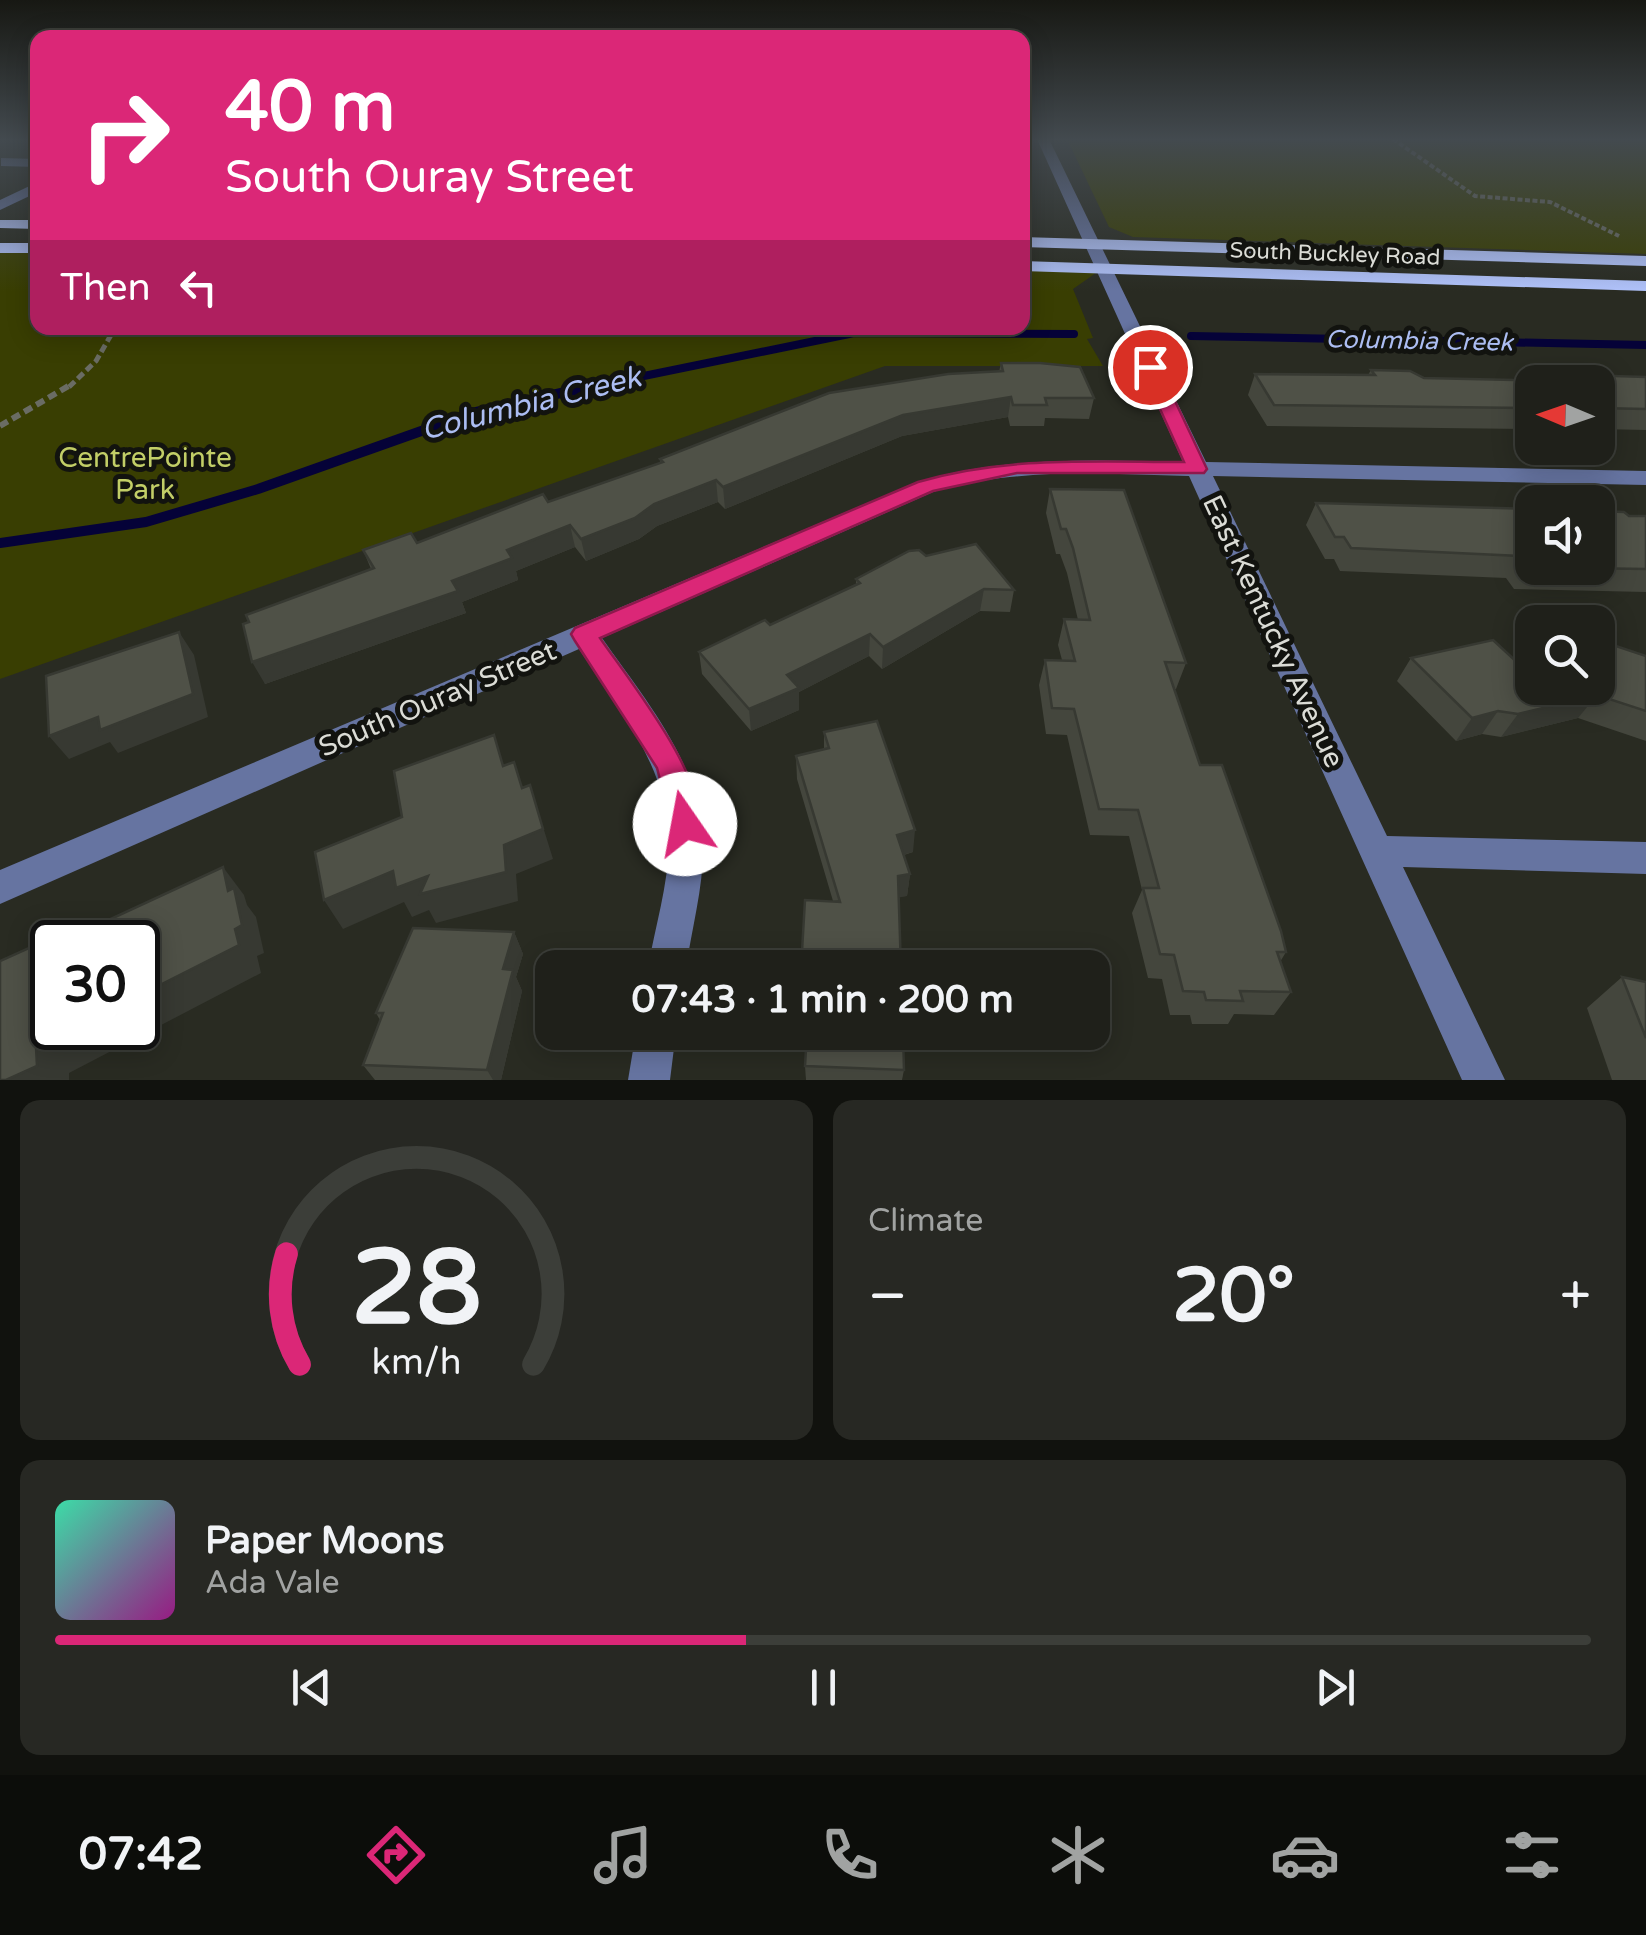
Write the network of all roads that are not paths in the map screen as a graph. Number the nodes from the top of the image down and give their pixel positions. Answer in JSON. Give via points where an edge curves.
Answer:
{"nodes":[{"id":1,"x":1067,"y":189,"type":"edge"},
{"id":2,"x":30,"y":190,"type":"edge"},
{"id":3,"x":0,"y":206,"type":"edge"},
{"id":4,"x":0,"y":224,"type":"edge"},
{"id":5,"x":30,"y":225,"type":"edge"},
{"id":6,"x":1030,"y":242,"type":"edge"},
{"id":7,"x":1092,"y":243,"type":"junction"},
{"id":8,"x":0,"y":248,"type":"edge"},
{"id":9,"x":30,"y":248,"type":"edge"},
{"id":10,"x":1646,"y":261,"type":"edge"},
{"id":11,"x":1030,"y":266,"type":"edge"},
{"id":12,"x":1102,"y":268,"type":"junction"},
{"id":13,"x":1646,"y":286,"type":"edge"},
{"id":14,"x":1197,"y":469,"type":"junction"},
{"id":15,"x":1646,"y":478,"type":"edge"},
{"id":16,"x":584,"y":634,"type":"junction"},
{"id":17,"x":1378,"y":851,"type":"junction"},
{"id":18,"x":1646,"y":858,"type":"edge"},
{"id":19,"x":0,"y":887,"type":"edge"},
{"id":20,"x":670,"y":950,"type":"edge"},
{"id":21,"x":653,"y":1050,"type":"edge"},
{"id":22,"x":649,"y":1080,"type":"edge"},
{"id":23,"x":1484,"y":1080,"type":"edge"}],
"edges":[{"from":1,"to":7,"type":"street","name":"East Kentucky Avenue"},
{"from":2,"to":3,"type":"street"},
{"from":4,"to":5,"type":"main road"},
{"from":6,"to":7,"type":"main road","name":"South Buckley Road"},
{"from":7,"to":10,"type":"main road","name":"South Buckley Road"},
{"from":7,"to":12,"type":"street","name":"East Kentucky Avenue"},
{"from":8,"to":9,"type":"main road"},
{"from":11,"to":12,"type":"main road","name":"South Buckley Road"},
{"from":12,"to":13,"type":"main road","name":"South Buckley Road"},
{"from":12,"to":14,"type":"street","name":"East Kentucky Avenue"},
{"from":14,"to":15,"type":"street","name":"South Ouray Street"},
{"from":14,"to":16,"type":"street","name":"South Ouray Street","via":[[1036,466],[969,474]]},
{"from":14,"to":17,"type":"street","name":"East Kentucky Avenue"},
{"from":16,"to":19,"type":"street","name":"South Ouray Street"},
{"from":16,"to":20,"type":"street","via":[[671,765],[683,803],[686,846]]},
{"from":17,"to":18,"type":"street"},
{"from":17,"to":23,"type":"street","name":"East Kentucky Avenue"},
{"from":21,"to":22,"type":"street"}]}
